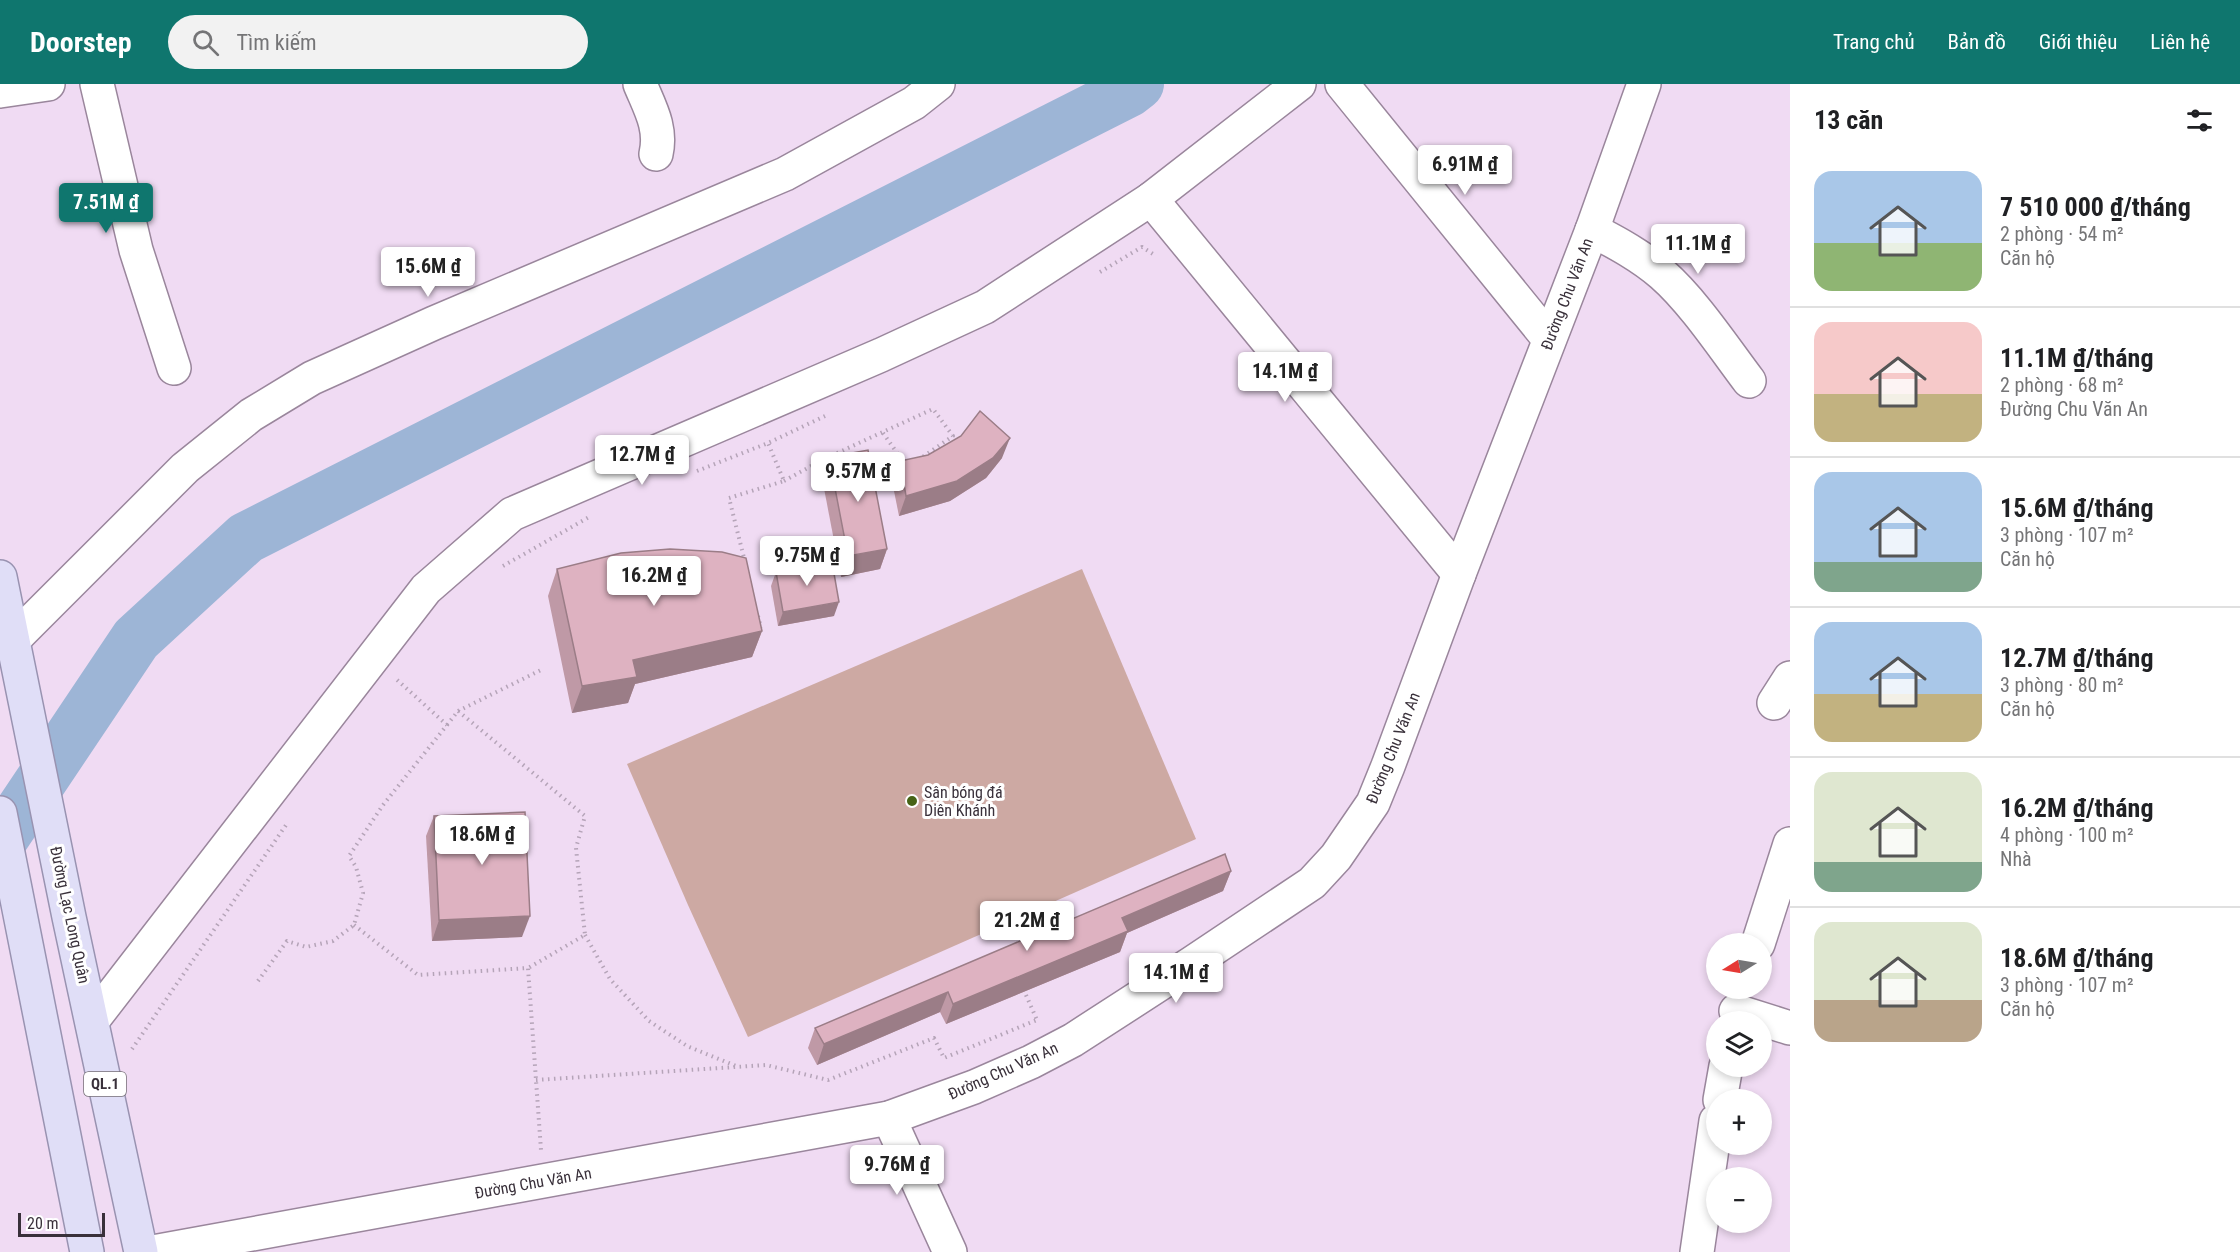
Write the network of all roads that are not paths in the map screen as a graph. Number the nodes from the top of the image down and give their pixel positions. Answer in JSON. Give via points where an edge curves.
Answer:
{"nodes":[{"id":1,"x":48,"y":84,"type":"edge"},
{"id":2,"x":97,"y":84,"type":"edge"},
{"id":3,"x":640,"y":84,"type":"edge"},
{"id":4,"x":938,"y":84,"type":"edge"},
{"id":5,"x":1299,"y":84,"type":"edge"},
{"id":6,"x":1342,"y":84,"type":"edge"},
{"id":7,"x":1644,"y":84,"type":"edge"},
{"id":8,"x":0,"y":91,"type":"edge"},
{"id":9,"x":656,"y":154,"type":"dead end"},
{"id":10,"x":1150,"y":199,"type":"junction"},
{"id":11,"x":1592,"y":230,"type":"junction"},
{"id":12,"x":1549,"y":339,"type":"junction"},
{"id":13,"x":174,"y":368,"type":"dead end"},
{"id":14,"x":1749,"y":381,"type":"dead end"},
{"id":15,"x":1459,"y":573,"type":"junction"},
{"id":16,"x":0,"y":577,"type":"edge"},
{"id":17,"x":13,"y":640,"type":"junction"},
{"id":18,"x":0,"y":813,"type":"edge"},
{"id":19,"x":1790,"y":844,"type":"edge"},
{"id":20,"x":1762,"y":933,"type":"edge"},
{"id":21,"x":1737,"y":1007,"type":"edge"},
{"id":22,"x":92,"y":1021,"type":"junction"},
{"id":23,"x":1790,"y":1028,"type":"edge"},
{"id":24,"x":889,"y":1118,"type":"junction"},
{"id":25,"x":1711,"y":1155,"type":"edge"},
{"id":26,"x":87,"y":1252,"type":"edge"},
{"id":27,"x":141,"y":1252,"type":"edge"},
{"id":28,"x":153,"y":1252,"type":"edge"},
{"id":29,"x":950,"y":1252,"type":"edge"},
{"id":30,"x":1696,"y":1252,"type":"edge"}],
"edges":[{"from":1,"to":8,"type":"street"},
{"from":2,"to":13,"type":"street","via":[[136,250]]},
{"from":3,"to":9,"type":"street","via":[[657,124]]},
{"from":4,"to":17,"type":"street","via":[[914,103],[785,174],[312,378],[251,415],[185,468]]},
{"from":5,"to":10,"type":"street"},
{"from":6,"to":12,"type":"street"},
{"from":7,"to":11,"type":"street","name":"Đường Chu Văn An"},
{"from":10,"to":15,"type":"street"},
{"from":10,"to":22,"type":"street","via":[[985,307],[512,514],[426,589]]},
{"from":11,"to":12,"type":"street","name":"Đường Chu Văn An"},
{"from":11,"to":14,"type":"street","via":[[1629,249],[1665,276]]},
{"from":12,"to":15,"type":"street","name":"Đường Chu Văn An"},
{"from":15,"to":24,"type":"street","name":"Đường Chu Văn An","via":[[1372,803],[1312,883],[1073,1040],[974,1087]]},
{"from":16,"to":17,"type":"main road","name":"Đường Lạc Long Quân","number":"QL.1"},
{"from":17,"to":22,"type":"main road","name":"Đường Lạc Long Quân","number":"QL.1"},
{"from":18,"to":26,"type":"main road"},
{"from":19,"to":20,"type":"street"},
{"from":21,"to":23,"type":"street"},
{"from":22,"to":27,"type":"main road","name":"Đường Lạc Long Quân","number":"QL.1"},
{"from":24,"to":28,"type":"street","name":"Đường Chu Văn An"},
{"from":24,"to":29,"type":"street"},
{"from":25,"to":30,"type":"street"}]}
